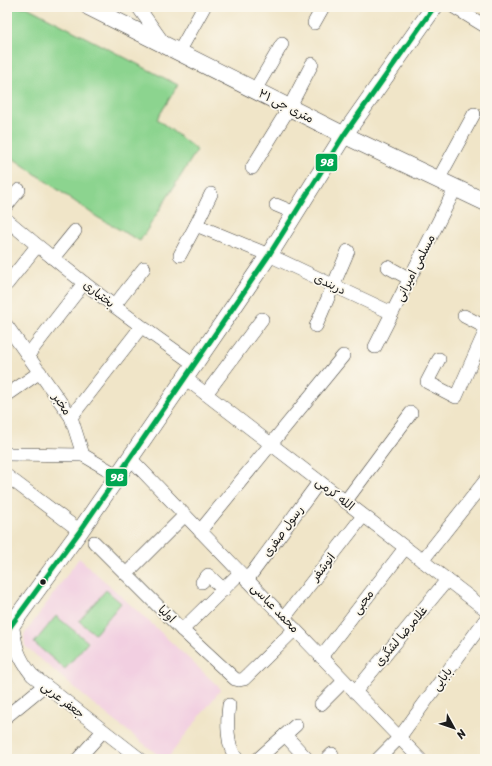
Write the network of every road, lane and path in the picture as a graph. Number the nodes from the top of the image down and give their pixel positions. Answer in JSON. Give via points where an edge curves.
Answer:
{"nodes":[{"id":1,"x":89,"y":7,"type":"edge"},
{"id":2,"x":138,"y":7,"type":"edge"},
{"id":3,"x":204,"y":7,"type":"edge"},
{"id":4,"x":323,"y":7,"type":"edge"},
{"id":5,"x":434,"y":7,"type":"edge"},
{"id":6,"x":454,"y":7,"type":"edge"},
{"id":7,"x":314,"y":24,"type":"dead end"},
{"id":8,"x":485,"y":26,"type":"edge"},
{"id":9,"x":282,"y":44,"type":"dead end"},
{"id":10,"x":172,"y":49,"type":"junction"},
{"id":11,"x":312,"y":64,"type":"dead end"},
{"id":12,"x":255,"y":90,"type":"junction"},
{"id":13,"x":289,"y":108,"type":"junction"},
{"id":14,"x":474,"y":114,"type":"dead end"},
{"id":15,"x":344,"y":135,"type":"junction"},
{"id":16,"x":252,"y":168,"type":"dead end"},
{"id":17,"x":438,"y":180,"type":"junction"},
{"id":18,"x":455,"y":189,"type":"junction"},
{"id":19,"x":18,"y":190,"type":"dead end"},
{"id":20,"x":211,"y":194,"type":"dead end"},
{"id":21,"x":484,"y":199,"type":"edge"},
{"id":22,"x":7,"y":205,"type":"edge"},
{"id":23,"x":276,"y":205,"type":"dead end"},
{"id":24,"x":295,"y":213,"type":"junction"},
{"id":25,"x":7,"y":220,"type":"edge"},
{"id":26,"x":196,"y":225,"type":"junction"},
{"id":27,"x":74,"y":231,"type":"dead end"},
{"id":28,"x":37,"y":246,"type":"junction"},
{"id":29,"x":348,"y":251,"type":"dead end"},
{"id":30,"x":180,"y":255,"type":"dead end"},
{"id":31,"x":268,"y":255,"type":"junction"},
{"id":32,"x":53,"y":258,"type":"junction"},
{"id":33,"x":388,"y":267,"type":"dead end"},
{"id":34,"x":144,"y":268,"type":"dead end"},
{"id":35,"x":410,"y":279,"type":"junction"},
{"id":36,"x":84,"y":283,"type":"junction"},
{"id":37,"x":7,"y":284,"type":"edge"},
{"id":38,"x":334,"y":286,"type":"junction"},
{"id":39,"x":114,"y":306,"type":"junction"},
{"id":40,"x":392,"y":313,"type":"junction"},
{"id":41,"x":464,"y":316,"type":"dead end"},
{"id":42,"x":262,"y":319,"type":"dead end"},
{"id":43,"x":7,"y":326,"type":"edge"},
{"id":44,"x":316,"y":326,"type":"dead end"},
{"id":45,"x":141,"y":327,"type":"junction"},
{"id":46,"x":485,"y":327,"type":"edge"},
{"id":47,"x":485,"y":332,"type":"edge"},
{"id":48,"x":376,"y":347,"type":"dead end"},
{"id":49,"x":28,"y":354,"type":"junction"},
{"id":50,"x":343,"y":356,"type":"dead end"},
{"id":51,"x":439,"y":358,"type":"dead end"},
{"id":52,"x":189,"y":371,"type":"junction"},
{"id":53,"x":40,"y":372,"type":"junction"},
{"id":54,"x":206,"y":394,"type":"junction"},
{"id":55,"x":7,"y":395,"type":"edge"},
{"id":56,"x":411,"y":413,"type":"dead end"},
{"id":57,"x":71,"y":417,"type":"junction"},
{"id":58,"x":270,"y":444,"type":"junction"},
{"id":59,"x":7,"y":454,"type":"edge"},
{"id":60,"x":83,"y":455,"type":"junction"},
{"id":61,"x":129,"y":458,"type":"junction"},
{"id":62,"x":117,"y":475,"type":"junction"},
{"id":63,"x":7,"y":476,"type":"edge"},
{"id":64,"x":485,"y":481,"type":"edge"},
{"id":65,"x":319,"y":482,"type":"junction"},
{"id":66,"x":345,"y":502,"type":"junction"},
{"id":67,"x":185,"y":516,"type":"junction"},
{"id":68,"x":363,"y":516,"type":"junction"},
{"id":69,"x":80,"y":531,"type":"junction"},
{"id":70,"x":200,"y":531,"type":"junction"},
{"id":71,"x":94,"y":542,"type":"dead end"},
{"id":72,"x":405,"y":548,"type":"junction"},
{"id":73,"x":422,"y":561,"type":"junction"},
{"id":74,"x":126,"y":574,"type":"junction"},
{"id":75,"x":244,"y":576,"type":"junction"},
{"id":76,"x":447,"y":580,"type":"junction"},
{"id":77,"x":202,"y":582,"type":"dead end"},
{"id":78,"x":224,"y":590,"type":"junction"},
{"id":79,"x":485,"y":609,"type":"edge"},
{"id":80,"x":284,"y":618,"type":"junction"},
{"id":81,"x":485,"y":620,"type":"edge"},
{"id":82,"x":10,"y":627,"type":"edge"},
{"id":83,"x":294,"y":629,"type":"junction"},
{"id":84,"x":182,"y":630,"type":"junction"},
{"id":85,"x":321,"y":657,"type":"junction"},
{"id":86,"x":344,"y":681,"type":"junction"},
{"id":87,"x":45,"y":685,"type":"junction"},
{"id":88,"x":355,"y":692,"type":"junction"},
{"id":89,"x":321,"y":704,"type":"dead end"},
{"id":90,"x":229,"y":705,"type":"dead end"},
{"id":91,"x":7,"y":716,"type":"edge"},
{"id":92,"x":296,"y":726,"type":"dead end"},
{"id":93,"x":103,"y":731,"type":"junction"},
{"id":94,"x":285,"y":735,"type":"junction"},
{"id":95,"x":399,"y":738,"type":"junction"},
{"id":96,"x":78,"y":759,"type":"edge"},
{"id":97,"x":140,"y":759,"type":"edge"},
{"id":98,"x":236,"y":759,"type":"edge"},
{"id":99,"x":258,"y":759,"type":"edge"},
{"id":100,"x":307,"y":759,"type":"edge"},
{"id":101,"x":378,"y":759,"type":"edge"},
{"id":102,"x":420,"y":759,"type":"edge"}],
"edges":[{"from":1,"to":10,"type":"main road","name":"۲۱ متری جی"},
{"from":2,"to":10,"type":"street"},
{"from":3,"to":10,"type":"street"},
{"from":4,"to":7,"type":"street"},
{"from":5,"to":15,"type":"main road"},
{"from":6,"to":8,"type":"street"},
{"from":9,"to":12,"type":"street"},
{"from":10,"to":12,"type":"main road","name":"۲۱ متری جی"},
{"from":11,"to":13,"type":"street"},
{"from":12,"to":13,"type":"main road","name":"۲۱ متری جی"},
{"from":13,"to":15,"type":"main road","name":"۲۱ متری جی"},
{"from":13,"to":16,"type":"street"},
{"from":14,"to":17,"type":"street"},
{"from":15,"to":17,"type":"main road","name":"۲۱ متری جی"},
{"from":15,"to":24,"type":"main road"},
{"from":17,"to":18,"type":"main road","name":"۲۱ متری جی"},
{"from":18,"to":21,"type":"main road","name":"۲۱ متری جی"},
{"from":18,"to":35,"type":"street","name":"مسلمی امیرانی"},
{"from":19,"to":22,"type":"street"},
{"from":20,"to":26,"type":"street"},
{"from":23,"to":24,"type":"street"},
{"from":24,"to":31,"type":"main road"},
{"from":25,"to":28,"type":"street","name":"بختیاری"},
{"from":26,"to":30,"type":"street"},
{"from":26,"to":31,"type":"street","name":"دربندی"},
{"from":27,"to":32,"type":"street"},
{"from":28,"to":32,"type":"street","name":"بختیاری"},
{"from":28,"to":37,"type":"street"},
{"from":29,"to":38,"type":"street"},
{"from":31,"to":38,"type":"street","name":"دربندی"},
{"from":31,"to":52,"type":"main road"},
{"from":32,"to":36,"type":"street","name":"بختیاری"},
{"from":33,"to":35,"type":"street"},
{"from":34,"to":39,"type":"street"},
{"from":35,"to":40,"type":"street","name":"مسلمی امیرانی"},
{"from":36,"to":39,"type":"street","name":"بختیاری"},
{"from":36,"to":49,"type":"street"},
{"from":38,"to":40,"type":"street","name":"دربندی"},
{"from":38,"to":44,"type":"street"},
{"from":39,"to":45,"type":"street","name":"بختیاری"},
{"from":40,"to":48,"type":"street","name":"مسلمی امیرانی"},
{"from":41,"to":46,"type":"street"},
{"from":42,"to":54,"type":"street"},
{"from":43,"to":49,"type":"street","name":"مخبر"},
{"from":45,"to":52,"type":"street","name":"بختیاری"},
{"from":45,"to":57,"type":"street"},
{"from":47,"to":51,"type":"street","via":[[456,397],[427,382]]},
{"from":49,"to":53,"type":"street","name":"مخبر"},
{"from":50,"to":58,"type":"street"},
{"from":52,"to":54,"type":"street","name":"الله کرمی"},
{"from":52,"to":61,"type":"main road"},
{"from":53,"to":55,"type":"street"},
{"from":53,"to":57,"type":"street","name":"مخبر"},
{"from":54,"to":58,"type":"street","name":"الله کرمی"},
{"from":56,"to":66,"type":"street"},
{"from":57,"to":60,"type":"street","name":"مخبر"},
{"from":58,"to":65,"type":"street","name":"الله کرمی"},
{"from":58,"to":70,"type":"street"},
{"from":59,"to":60,"type":"street"},
{"from":60,"to":62,"type":"street"},
{"from":61,"to":62,"type":"main road"},
{"from":61,"to":67,"type":"street","name":"محمد عباسی"},
{"from":62,"to":69,"type":"main road"},
{"from":63,"to":69,"type":"street"},
{"from":64,"to":73,"type":"street"},
{"from":65,"to":66,"type":"street","name":"الله کرمی"},
{"from":65,"to":75,"type":"street","name":"رسول صفری"},
{"from":66,"to":68,"type":"street","name":"الله کرمی"},
{"from":67,"to":70,"type":"street","name":"محمد عباسی"},
{"from":67,"to":74,"type":"street"},
{"from":68,"to":72,"type":"street","name":"الله کرمی"},
{"from":68,"to":80,"type":"street","name":"انوشفر"},
{"from":69,"to":82,"type":"main road"},
{"from":70,"to":75,"type":"street","name":"محمد عباسی"},
{"from":71,"to":74,"type":"street","name":"اولیا"},
{"from":72,"to":73,"type":"street","name":"الله کرمی"},
{"from":72,"to":85,"type":"street","name":"محبی"},
{"from":73,"to":76,"type":"street","name":"الله کرمی"},
{"from":74,"to":84,"type":"street","name":"اولیا"},
{"from":75,"to":78,"type":"street","name":"رسول صفری"},
{"from":75,"to":80,"type":"street","name":"محمد عباسی"},
{"from":76,"to":79,"type":"street","name":"الله کرمی"},
{"from":76,"to":88,"type":"street","name":"غلامرضا لشگری"},
{"from":77,"to":78,"type":"street","via":[[208,575]]},
{"from":78,"to":84,"type":"street","name":"رسول صفری"},
{"from":80,"to":83,"type":"street","name":"محمد عباسی"},
{"from":81,"to":95,"type":"street","name":"بابایی"},
{"from":82,"to":87,"type":"street","name":"جعفر عربی","via":[[23,664]]},
{"from":83,"to":84,"type":"street","name":"اولیا","via":[[244,679],[239,680],[231,676]]},
{"from":83,"to":85,"type":"street","name":"محمد عباسی"},
{"from":85,"to":86,"type":"street","name":"محمد عباسی"},
{"from":86,"to":88,"type":"street","name":"محمد عباسی"},
{"from":86,"to":89,"type":"street"},
{"from":87,"to":91,"type":"street"},
{"from":87,"to":93,"type":"street","name":"جعفر عربی"},
{"from":88,"to":95,"type":"street","name":"محمد عباسی"},
{"from":90,"to":98,"type":"street","via":[[228,729],[232,752]]},
{"from":92,"to":94,"type":"street"},
{"from":93,"to":96,"type":"street"},
{"from":93,"to":97,"type":"street","name":"جعفر عربی"},
{"from":94,"to":99,"type":"street"},
{"from":94,"to":100,"type":"street"},
{"from":95,"to":101,"type":"street","name":"بابایی"},
{"from":95,"to":102,"type":"street","name":"محمد عباسی"}]}
